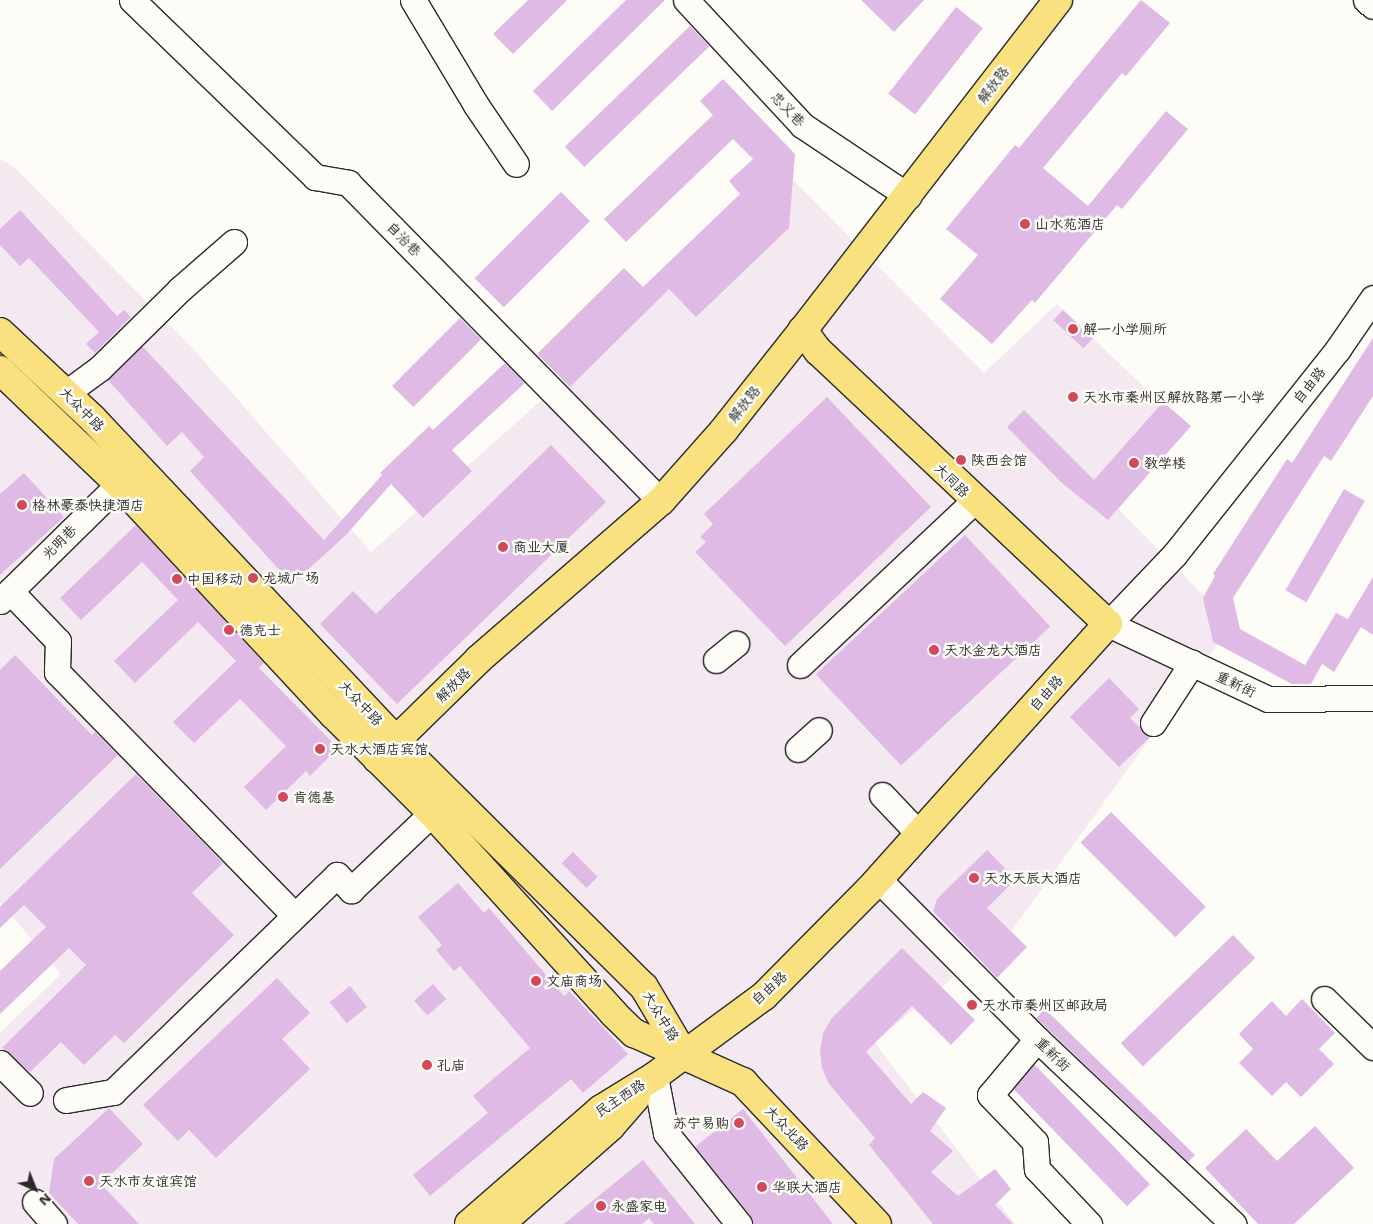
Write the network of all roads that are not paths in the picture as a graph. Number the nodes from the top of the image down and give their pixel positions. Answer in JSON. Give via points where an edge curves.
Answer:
{"nodes":[{"id":1,"x":132,"y":0,"type":"edge"},
{"id":2,"x":413,"y":0,"type":"edge"},
{"id":3,"x":686,"y":0,"type":"edge"},
{"id":4,"x":1058,"y":0,"type":"edge"},
{"id":5,"x":1366,"y":0,"type":"edge"},
{"id":6,"x":1373,"y":6,"type":"edge"},
{"id":7,"x":516,"y":164,"type":"dead end"},
{"id":8,"x":908,"y":196,"type":"junction"},
{"id":9,"x":234,"y":242,"type":"dead end"},
{"id":10,"x":1371,"y":306,"type":"edge"},
{"id":11,"x":803,"y":330,"type":"junction"},
{"id":12,"x":0,"y":332,"type":"edge"},
{"id":13,"x":0,"y":370,"type":"edge"},
{"id":14,"x":66,"y":393,"type":"junction"},
{"id":15,"x":119,"y":484,"type":"junction"},
{"id":16,"x":661,"y":501,"type":"junction"},
{"id":17,"x":974,"y":501,"type":"junction"},
{"id":18,"x":5,"y":596,"type":"edge"},
{"id":19,"x":1108,"y":624,"type":"junction"},
{"id":20,"x":736,"y":644,"type":"dead end"},
{"id":21,"x":716,"y":660,"type":"dead end"},
{"id":22,"x":1192,"y":663,"type":"junction"},
{"id":23,"x":800,"y":665,"type":"dead end"},
{"id":24,"x":1373,"y":698,"type":"edge"},
{"id":25,"x":1153,"y":723,"type":"dead end"},
{"id":26,"x":819,"y":730,"type":"dead end"},
{"id":27,"x":396,"y":741,"type":"junction"},
{"id":28,"x":798,"y":749,"type":"dead end"},
{"id":29,"x":377,"y":759,"type":"junction"},
{"id":30,"x":882,"y":795,"type":"dead end"},
{"id":31,"x":432,"y":813,"type":"junction"},
{"id":32,"x":919,"y":834,"type":"junction"},
{"id":33,"x":878,"y":879,"type":"junction"},
{"id":34,"x":294,"y":915,"type":"junction"},
{"id":35,"x":1324,"y":999,"type":"dead end"},
{"id":36,"x":1037,"y":1039,"type":"junction"},
{"id":37,"x":1373,"y":1047,"type":"edge"},
{"id":38,"x":683,"y":1053,"type":"junction"},
{"id":39,"x":0,"y":1064,"type":"edge"},
{"id":40,"x":655,"y":1076,"type":"junction"},
{"id":41,"x":30,"y":1093,"type":"dead end"},
{"id":42,"x":66,"y":1100,"type":"dead end"},
{"id":43,"x":35,"y":1202,"type":"dead end"},
{"id":44,"x":54,"y":1224,"type":"edge"},
{"id":45,"x":469,"y":1224,"type":"edge"},
{"id":46,"x":500,"y":1224,"type":"edge"},
{"id":47,"x":738,"y":1224,"type":"edge"},
{"id":48,"x":877,"y":1224,"type":"edge"},
{"id":49,"x":1089,"y":1224,"type":"edge"},
{"id":50,"x":1232,"y":1224,"type":"edge"}],
"edges":[{"from":1,"to":16,"type":"street","name":"自治巷","via":[[315,177],[348,183]]},
{"from":2,"to":7,"type":"street"},
{"from":3,"to":8,"type":"street","name":"忠义巷","via":[[802,126]]},
{"from":4,"to":8,"type":"main road","name":"解放路"},
{"from":5,"to":6,"type":"street"},
{"from":8,"to":11,"type":"main road","name":"解放路"},
{"from":9,"to":14,"type":"street","via":[[179,290],[100,368]]},
{"from":10,"to":19,"type":"street","name":"自由路","via":[[1175,554]]},
{"from":11,"to":16,"type":"main road","name":"解放路","via":[[724,430]]},
{"from":11,"to":17,"type":"main road","name":"大同路","via":[[818,351]]},
{"from":12,"to":14,"type":"main road","name":"大众中路"},
{"from":13,"to":15,"type":"main road","name":"大众中路"},
{"from":14,"to":27,"type":"main road","name":"大众中路"},
{"from":15,"to":18,"type":"street","name":"光明巷"},
{"from":15,"to":29,"type":"main road","name":"大众中路"},
{"from":16,"to":27,"type":"main road","name":"解放路","via":[[479,659]]},
{"from":17,"to":19,"type":"main road","name":"大同路"},
{"from":17,"to":23,"type":"street"},
{"from":18,"to":34,"type":"street","via":[[58,641],[57,672]]},
{"from":19,"to":22,"type":"street","name":"重新街"},
{"from":19,"to":32,"type":"main road","name":"自由路"},
{"from":20,"to":21,"type":"street"},
{"from":22,"to":24,"type":"street","name":"重新街","via":[[1268,698]]},
{"from":22,"to":25,"type":"street"},
{"from":26,"to":28,"type":"street"},
{"from":27,"to":29,"type":"main road","name":"解放路"},
{"from":27,"to":38,"type":"main road","name":"大众中路","via":[[644,988]]},
{"from":29,"to":31,"type":"main road","name":"大众中路"},
{"from":30,"to":32,"type":"street"},
{"from":31,"to":34,"type":"street","via":[[351,890],[337,874]]},
{"from":31,"to":38,"type":"main road","name":"大众中路","via":[[634,1033]]},
{"from":32,"to":33,"type":"main road","name":"自由路"},
{"from":33,"to":36,"type":"street","name":"重新街"},
{"from":33,"to":38,"type":"main road","name":"自由路","via":[[764,996]]},
{"from":34,"to":42,"type":"street","via":[[113,1092]]},
{"from":35,"to":37,"type":"street"},
{"from":36,"to":49,"type":"street","via":[[990,1095],[1035,1142],[1037,1169]]},
{"from":36,"to":50,"type":"street","name":"重新街"},
{"from":38,"to":40,"type":"main road","name":"自由路"},
{"from":38,"to":48,"type":"main road","name":"大众北路","via":[[743,1082]]},
{"from":39,"to":41,"type":"street"},
{"from":40,"to":45,"type":"main road","name":"民主西路","via":[[600,1110]]},
{"from":40,"to":46,"type":"main road","name":"民主西路","via":[[611,1126]]},
{"from":40,"to":47,"type":"street","via":[[666,1132]]},
{"from":43,"to":44,"type":"street"}]}
